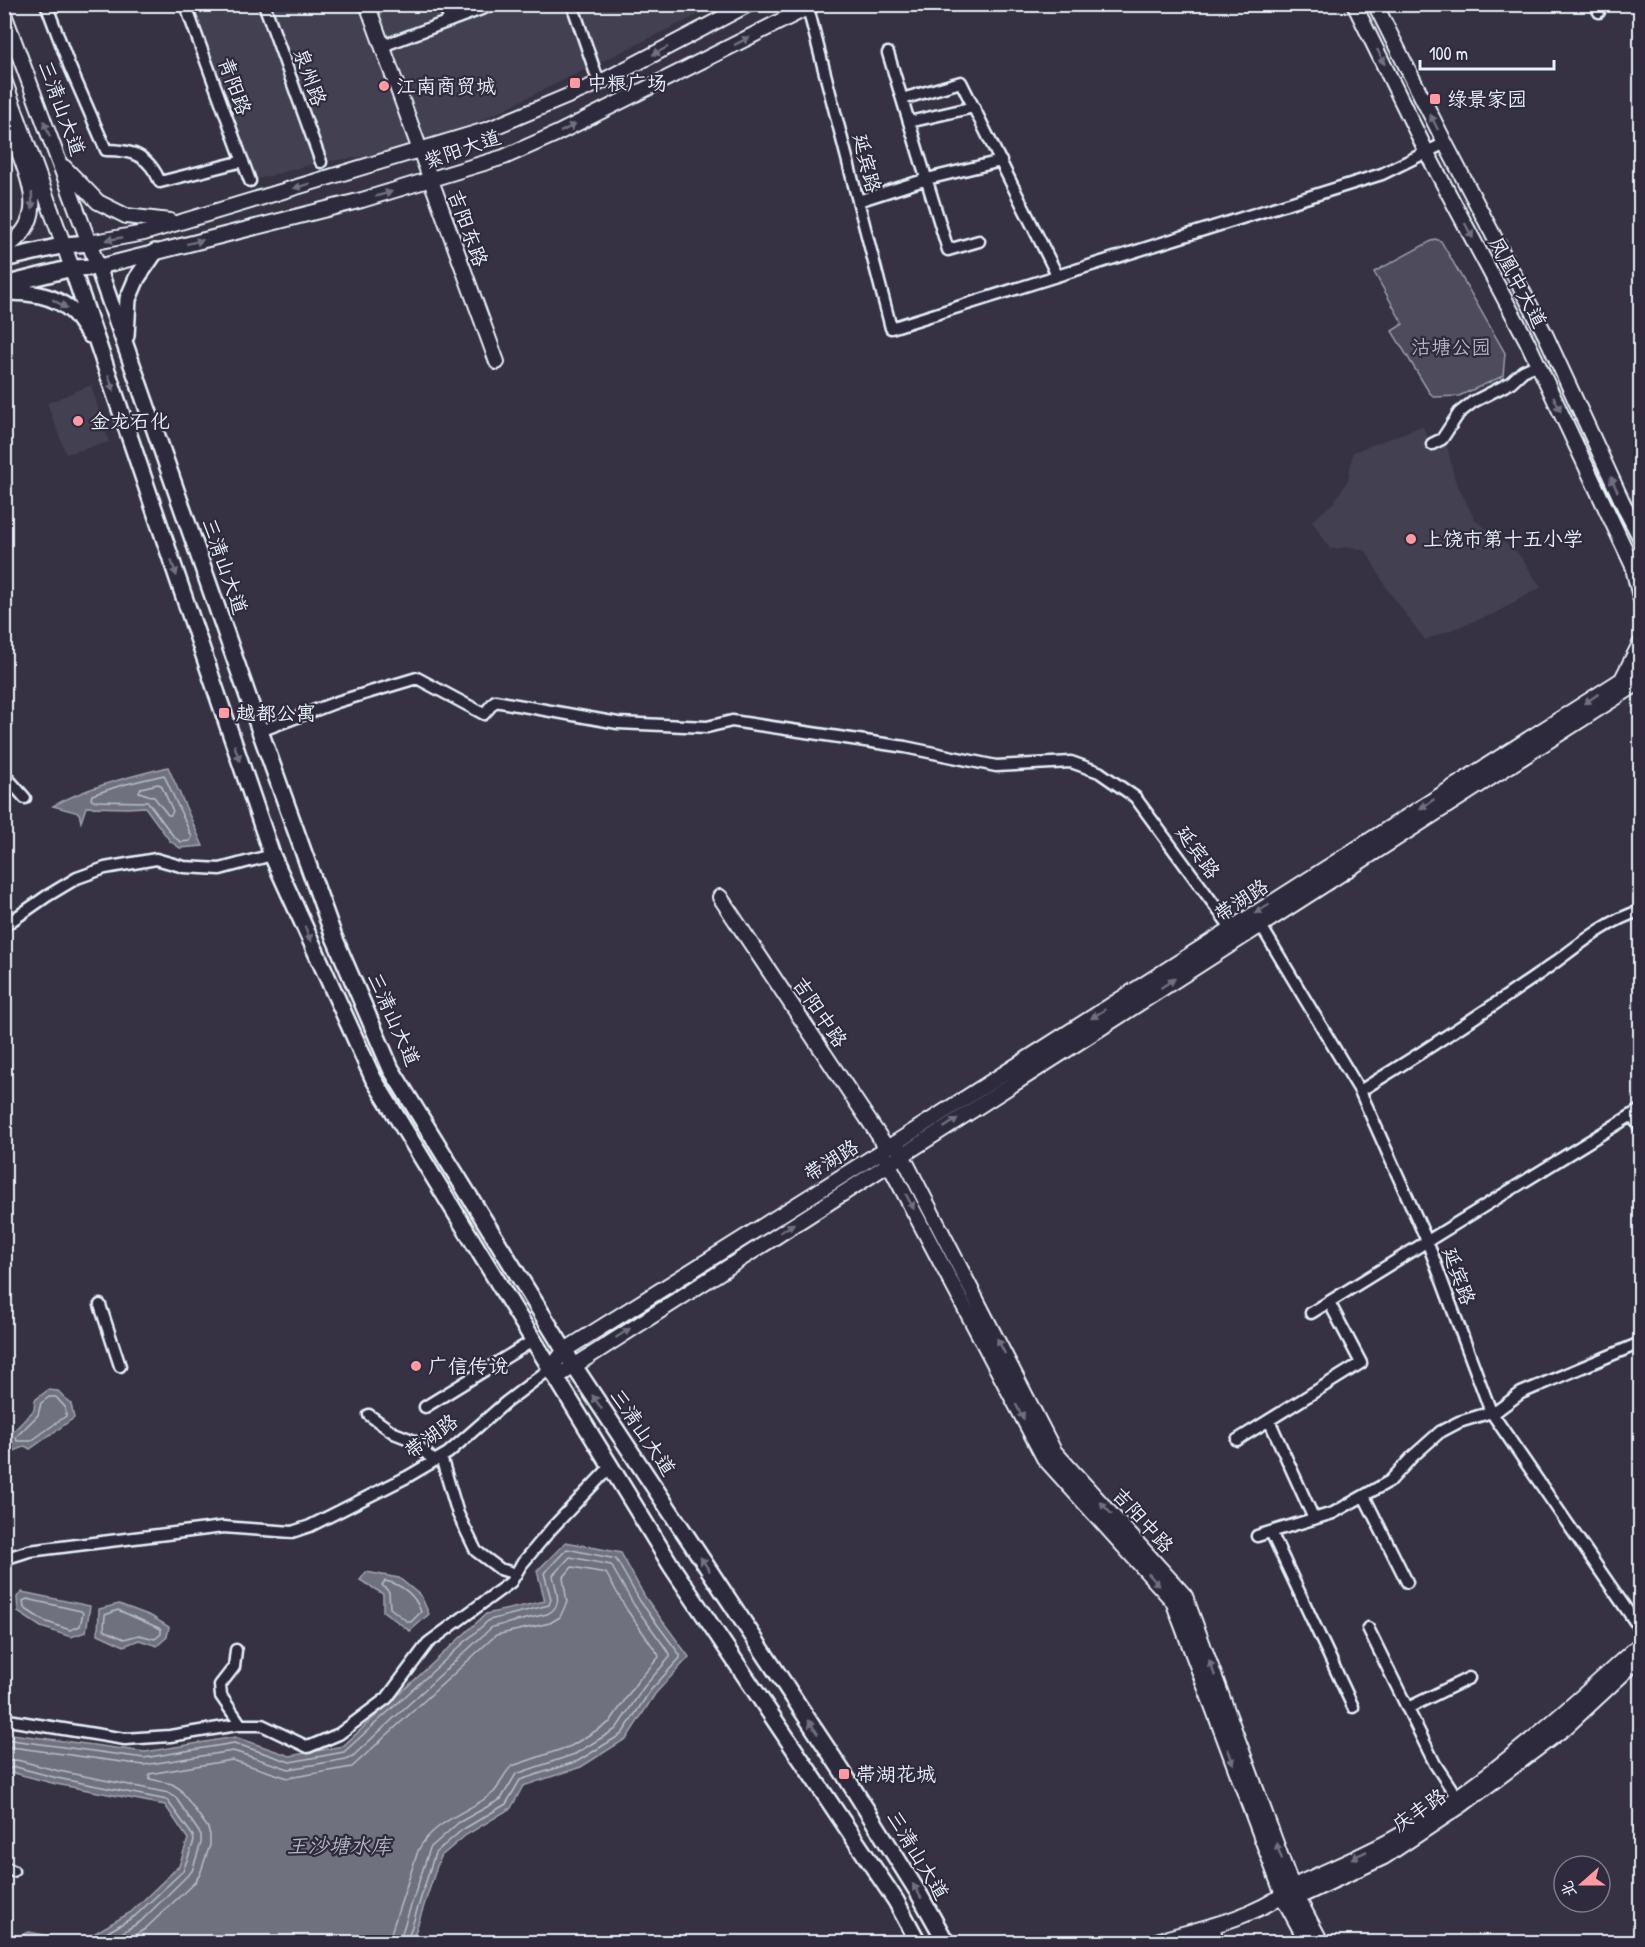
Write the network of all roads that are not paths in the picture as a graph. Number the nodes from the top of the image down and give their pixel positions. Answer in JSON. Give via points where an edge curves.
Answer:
{"nodes":[{"id":1,"x":46,"y":4,"type":"edge"},
{"id":2,"x":185,"y":4,"type":"edge"},
{"id":3,"x":264,"y":4,"type":"edge"},
{"id":4,"x":367,"y":4,"type":"edge"},
{"id":5,"x":444,"y":4,"type":"edge"},
{"id":6,"x":495,"y":4,"type":"edge"},
{"id":7,"x":572,"y":4,"type":"edge"},
{"id":8,"x":749,"y":4,"type":"edge"},
{"id":9,"x":1354,"y":4,"type":"edge"},
{"id":10,"x":1375,"y":4,"type":"edge"},
{"id":11,"x":811,"y":6,"type":"edge"},
{"id":12,"x":4,"y":14,"type":"edge"},
{"id":13,"x":450,"y":21,"type":"junction"},
{"id":14,"x":382,"y":46,"type":"junction"},
{"id":15,"x":888,"y":52,"type":"dead end"},
{"id":16,"x":5,"y":82,"type":"edge"},
{"id":17,"x":599,"y":84,"type":"junction"},
{"id":18,"x":902,"y":99,"type":"junction"},
{"id":19,"x":974,"y":107,"type":"junction"},
{"id":20,"x":909,"y":122,"type":"junction"},
{"id":21,"x":1445,"y":143,"type":"junction"},
{"id":22,"x":420,"y":150,"type":"junction"},
{"id":23,"x":1427,"y":153,"type":"junction"},
{"id":24,"x":243,"y":161,"type":"junction"},
{"id":25,"x":1001,"y":161,"type":"junction"},
{"id":26,"x":59,"y":162,"type":"junction"},
{"id":27,"x":321,"y":162,"type":"dead end"},
{"id":28,"x":927,"y":179,"type":"junction"},
{"id":29,"x":250,"y":180,"type":"dead end"},
{"id":30,"x":430,"y":181,"type":"junction"},
{"id":31,"x":858,"y":201,"type":"junction"},
{"id":32,"x":184,"y":221,"type":"junction"},
{"id":33,"x":144,"y":233,"type":"junction"},
{"id":34,"x":980,"y":241,"type":"dead end"},
{"id":35,"x":89,"y":243,"type":"junction"},
{"id":36,"x":65,"y":245,"type":"junction"},
{"id":37,"x":4,"y":249,"type":"edge"},
{"id":38,"x":152,"y":253,"type":"junction"},
{"id":39,"x":4,"y":259,"type":"edge"},
{"id":40,"x":98,"y":267,"type":"junction"},
{"id":41,"x":72,"y":268,"type":"junction"},
{"id":42,"x":1058,"y":275,"type":"junction"},
{"id":43,"x":4,"y":285,"type":"edge"},
{"id":44,"x":4,"y":292,"type":"edge"},
{"id":45,"x":126,"y":342,"type":"junction"},
{"id":46,"x":98,"y":347,"type":"junction"},
{"id":47,"x":497,"y":362,"type":"dead end"},
{"id":48,"x":1538,"y":364,"type":"junction"},
{"id":49,"x":1432,"y":444,"type":"dead end"},
{"id":50,"x":1641,"y":537,"type":"edge"},
{"id":51,"x":1632,"y":564,"type":"junction"},
{"id":52,"x":1641,"y":581,"type":"edge"},
{"id":53,"x":1641,"y":597,"type":"edge"},
{"id":54,"x":1641,"y":644,"type":"edge"},
{"id":55,"x":1641,"y":668,"type":"edge"},
{"id":56,"x":1634,"y":684,"type":"edge"},
{"id":57,"x":260,"y":731,"type":"junction"},
{"id":58,"x":4,"y":774,"type":"edge"},
{"id":59,"x":25,"y":798,"type":"dead end"},
{"id":60,"x":272,"y":855,"type":"junction"},
{"id":61,"x":720,"y":897,"type":"dead end"},
{"id":62,"x":1641,"y":912,"type":"edge"},
{"id":63,"x":1260,"y":924,"type":"junction"},
{"id":64,"x":4,"y":926,"type":"edge"},
{"id":65,"x":1232,"y":929,"type":"junction"},
{"id":66,"x":1360,"y":1091,"type":"junction"},
{"id":67,"x":1636,"y":1113,"type":"edge"},
{"id":68,"x":1641,"y":1128,"type":"edge"},
{"id":69,"x":891,"y":1151,"type":"junction"},
{"id":70,"x":1427,"y":1241,"type":"junction"},
{"id":71,"x":1329,"y":1302,"type":"junction"},
{"id":72,"x":100,"y":1305,"type":"dead end"},
{"id":73,"x":1311,"y":1313,"type":"dead end"},
{"id":74,"x":534,"y":1341,"type":"junction"},
{"id":75,"x":1641,"y":1342,"type":"edge"},
{"id":76,"x":565,"y":1350,"type":"junction"},
{"id":77,"x":120,"y":1366,"type":"dead end"},
{"id":78,"x":574,"y":1366,"type":"junction"},
{"id":79,"x":554,"y":1372,"type":"junction"},
{"id":80,"x":425,"y":1407,"type":"dead end"},
{"id":81,"x":1491,"y":1412,"type":"junction"},
{"id":82,"x":369,"y":1415,"type":"dead end"},
{"id":83,"x":1269,"y":1420,"type":"junction"},
{"id":84,"x":1237,"y":1440,"type":"dead end"},
{"id":85,"x":437,"y":1459,"type":"junction"},
{"id":86,"x":611,"y":1466,"type":"junction"},
{"id":87,"x":1364,"y":1496,"type":"junction"},
{"id":88,"x":1314,"y":1519,"type":"junction"},
{"id":89,"x":1271,"y":1532,"type":"junction"},
{"id":90,"x":1257,"y":1536,"type":"dead end"},
{"id":91,"x":4,"y":1559,"type":"edge"},
{"id":92,"x":516,"y":1574,"type":"junction"},
{"id":93,"x":1407,"y":1582,"type":"dead end"},
{"id":94,"x":1368,"y":1628,"type":"dead end"},
{"id":95,"x":1641,"y":1629,"type":"edge"},
{"id":96,"x":1641,"y":1644,"type":"edge"},
{"id":97,"x":236,"y":1650,"type":"dead end"},
{"id":98,"x":1641,"y":1658,"type":"edge"},
{"id":99,"x":1469,"y":1678,"type":"dead end"},
{"id":100,"x":1353,"y":1707,"type":"dead end"},
{"id":101,"x":1408,"y":1708,"type":"junction"},
{"id":102,"x":4,"y":1722,"type":"edge"},
{"id":103,"x":241,"y":1725,"type":"junction"},
{"id":104,"x":1459,"y":1801,"type":"junction"},
{"id":105,"x":1290,"y":1896,"type":"junction"},
{"id":106,"x":918,"y":1942,"type":"edge"},
{"id":107,"x":946,"y":1942,"type":"edge"},
{"id":108,"x":1153,"y":1942,"type":"edge"},
{"id":109,"x":1188,"y":1942,"type":"edge"},
{"id":110,"x":1307,"y":1942,"type":"edge"},
{"id":111,"x":1321,"y":1942,"type":"edge"}],
"edges":[{"from":1,"to":24,"type":"street","via":[[106,150],[138,155],[153,166],[160,182]]},
{"from":2,"to":24,"type":"street","name":"青阳路"},
{"from":3,"to":27,"type":"street","name":"泉州路"},
{"from":4,"to":14,"type":"main road","name":"吉阳东路"},
{"from":5,"to":13,"type":"street"},
{"from":6,"to":13,"type":"street"},
{"from":7,"to":17,"type":"street"},
{"from":8,"to":17,"type":"main road","name":"紫阳大道","one_way":true},
{"from":9,"to":23,"type":"main road","name":"凤凰中大道","one_way":true},
{"from":21,"to":10,"type":"main road","name":"凤凰中大道","one_way":true},
{"from":30,"to":11,"type":"main road","name":"紫阳大道","one_way":true,"via":[[504,157],[556,134]]},
{"from":11,"to":31,"type":"street","name":"延宾路"},
{"from":26,"to":12,"type":"main road","name":"三清山大道","one_way":true},
{"from":13,"to":14,"type":"street"},
{"from":14,"to":22,"type":"main road","name":"吉阳东路"},
{"from":15,"to":18,"type":"street"},
{"from":16,"to":36,"type":"main road"},
{"from":16,"to":37,"type":"main road","one_way":true,"via":[[5,108],[34,203],[30,224]]},
{"from":17,"to":22,"type":"main road","name":"紫阳大道","via":[[489,129]]},
{"from":18,"to":19,"type":"street","via":[[961,82]]},
{"from":18,"to":20,"type":"street"},
{"from":19,"to":20,"type":"street"},
{"from":19,"to":25,"type":"street"},
{"from":20,"to":28,"type":"street"},
{"from":21,"to":23,"type":"street"},
{"from":50,"to":21,"type":"main road","name":"凤凰中大道","one_way":true,"via":[[1546,336]]},
{"from":22,"to":30,"type":"main road","name":"吉阳东路"},
{"from":22,"to":32,"type":"main road","name":"紫阳大道","one_way":true},
{"from":23,"to":42,"type":"street","via":[[1382,174]]},
{"from":23,"to":48,"type":"main road","name":"凤凰中大道","one_way":true},
{"from":24,"to":29,"type":"street","name":"青阳路"},
{"from":25,"to":28,"type":"street"},
{"from":25,"to":42,"type":"street"},
{"from":26,"to":32,"type":"main road","via":[[98,202],[126,216]]},
{"from":26,"to":35,"type":"main road","name":"三清山大道"},
{"from":28,"to":31,"type":"street"},
{"from":28,"to":34,"type":"street","via":[[948,250]]},
{"from":38,"to":30,"type":"main road","name":"紫阳大道","one_way":true},
{"from":30,"to":47,"type":"main road","name":"吉阳东路"},
{"from":31,"to":42,"type":"street","name":"延宾路","via":[[891,328]]},
{"from":32,"to":33,"type":"main road","name":"紫阳大道"},
{"from":33,"to":35,"type":"main road","name":"紫阳大道","one_way":true},
{"from":33,"to":38,"type":"main road","via":[[143,244]]},
{"from":35,"to":36,"type":"highway"},
{"from":35,"to":40,"type":"main road","name":"三清山大道"},
{"from":36,"to":39,"type":"highway"},
{"from":36,"to":41,"type":"main road"},
{"from":38,"to":40,"type":"main road","name":"紫阳大道"},
{"from":38,"to":45,"type":"highway","via":[[128,299]]},
{"from":40,"to":41,"type":"highway"},
{"from":40,"to":45,"type":"highway","name":"三清山大道"},
{"from":41,"to":43,"type":"highway"},
{"from":41,"to":46,"type":"highway"},
{"from":44,"to":46,"type":"highway","one_way":true,"via":[[48,297],[72,311]]},
{"from":45,"to":57,"type":"highway","name":"三清山大道"},
{"from":46,"to":60,"type":"highway","one_way":true},
{"from":48,"to":49,"type":"street","via":[[1523,371],[1510,384],[1473,402],[1459,413],[1442,439]]},
{"from":48,"to":51,"type":"main road","name":"凤凰中大道","one_way":true},
{"from":51,"to":52,"type":"main road","name":"凤凰中大道"},
{"from":51,"to":53,"type":"main road"},
{"from":54,"to":56,"type":"main road"},
{"from":55,"to":56,"type":"main road","name":"带湖路"},
{"from":56,"to":63,"type":"main road","name":"带湖路"},
{"from":56,"to":65,"type":"main road","name":"带湖路","one_way":true},
{"from":57,"to":65,"type":"street","name":"延宾路","via":[[417,678],[484,714],[495,701],[618,723],[707,727],[732,721],[996,765],[1071,762],[1099,772],[1135,797]]},
{"from":57,"to":76,"type":"highway","name":"三清山大道","via":[[334,937],[391,1069]]},
{"from":58,"to":59,"type":"street"},
{"from":60,"to":64,"type":"street","via":[[220,869],[184,867],[156,859],[105,868],[77,878]]},
{"from":60,"to":74,"type":"highway","one_way":true,"via":[[373,1078]]},
{"from":61,"to":69,"type":"main road","name":"吉阳中路"},
{"from":62,"to":66,"type":"street","via":[[1626,916],[1589,938],[1456,1031]]},
{"from":63,"to":66,"type":"street","name":"延宾路"},
{"from":69,"to":63,"type":"main road","name":"带湖路","one_way":true},
{"from":65,"to":69,"type":"main road","name":"带湖路","one_way":true},
{"from":66,"to":70,"type":"street","name":"延宾路"},
{"from":67,"to":68,"type":"street"},
{"from":67,"to":70,"type":"street"},
{"from":69,"to":76,"type":"main road","name":"带湖路"},
{"from":78,"to":69,"type":"main road","name":"带湖路","one_way":true},
{"from":69,"to":105,"type":"main road","name":"吉阳中路","via":[[1044,1458],[1173,1601]]},
{"from":70,"to":71,"type":"street"},
{"from":70,"to":81,"type":"street","name":"延宾路"},
{"from":71,"to":73,"type":"street"},
{"from":71,"to":83,"type":"street","via":[[1361,1363]]},
{"from":72,"to":77,"type":"street"},
{"from":74,"to":79,"type":"highway"},
{"from":74,"to":80,"type":"street"},
{"from":75,"to":81,"type":"street","via":[[1521,1393]]},
{"from":76,"to":78,"type":"highway","name":"三清山大道"},
{"from":76,"to":79,"type":"main road","name":"带湖路"},
{"from":78,"to":79,"type":"main road","name":"带湖路"},
{"from":107,"to":78,"type":"highway","name":"三清山大道","one_way":true,"via":[[844,1774]]},
{"from":79,"to":85,"type":"street","name":"带湖路"},
{"from":79,"to":86,"type":"highway"},
{"from":81,"to":87,"type":"street","via":[[1440,1432],[1390,1481]]},
{"from":81,"to":95,"type":"street","name":"延宾路"},
{"from":82,"to":85,"type":"street"},
{"from":83,"to":84,"type":"street"},
{"from":83,"to":88,"type":"street"},
{"from":85,"to":91,"type":"street","name":"带湖路","via":[[292,1532],[223,1527],[29,1551]]},
{"from":85,"to":92,"type":"street","via":[[476,1551],[500,1569]]},
{"from":86,"to":92,"type":"street","via":[[552,1528]]},
{"from":86,"to":106,"type":"highway","via":[[672,1567],[896,1901]]},
{"from":87,"to":88,"type":"street"},
{"from":87,"to":93,"type":"street"},
{"from":88,"to":89,"type":"street"},
{"from":89,"to":90,"type":"street"},
{"from":89,"to":100,"type":"street"},
{"from":92,"to":103,"type":"street","via":[[511,1582],[428,1643],[387,1698],[339,1734],[308,1747],[262,1725]]},
{"from":94,"to":101,"type":"street"},
{"from":96,"to":104,"type":"main road","via":[[1568,1711]]},
{"from":97,"to":103,"type":"street","via":[[234,1667],[220,1685],[221,1696]]},
{"from":98,"to":104,"type":"main road","name":"庆丰路","via":[[1566,1727]]},
{"from":99,"to":101,"type":"street"},
{"from":101,"to":104,"type":"street","via":[[1435,1764]]},
{"from":102,"to":103,"type":"street","via":[[125,1739]]},
{"from":104,"to":105,"type":"main road","name":"庆丰路","via":[[1384,1857]]},
{"from":105,"to":108,"type":"main road","via":[[1239,1917]]},
{"from":105,"to":109,"type":"main road","name":"庆丰路","via":[[1252,1920]]},
{"from":105,"to":110,"type":"main road","name":"吉阳中路"},
{"from":105,"to":111,"type":"main road","name":"吉阳中路"}]}
